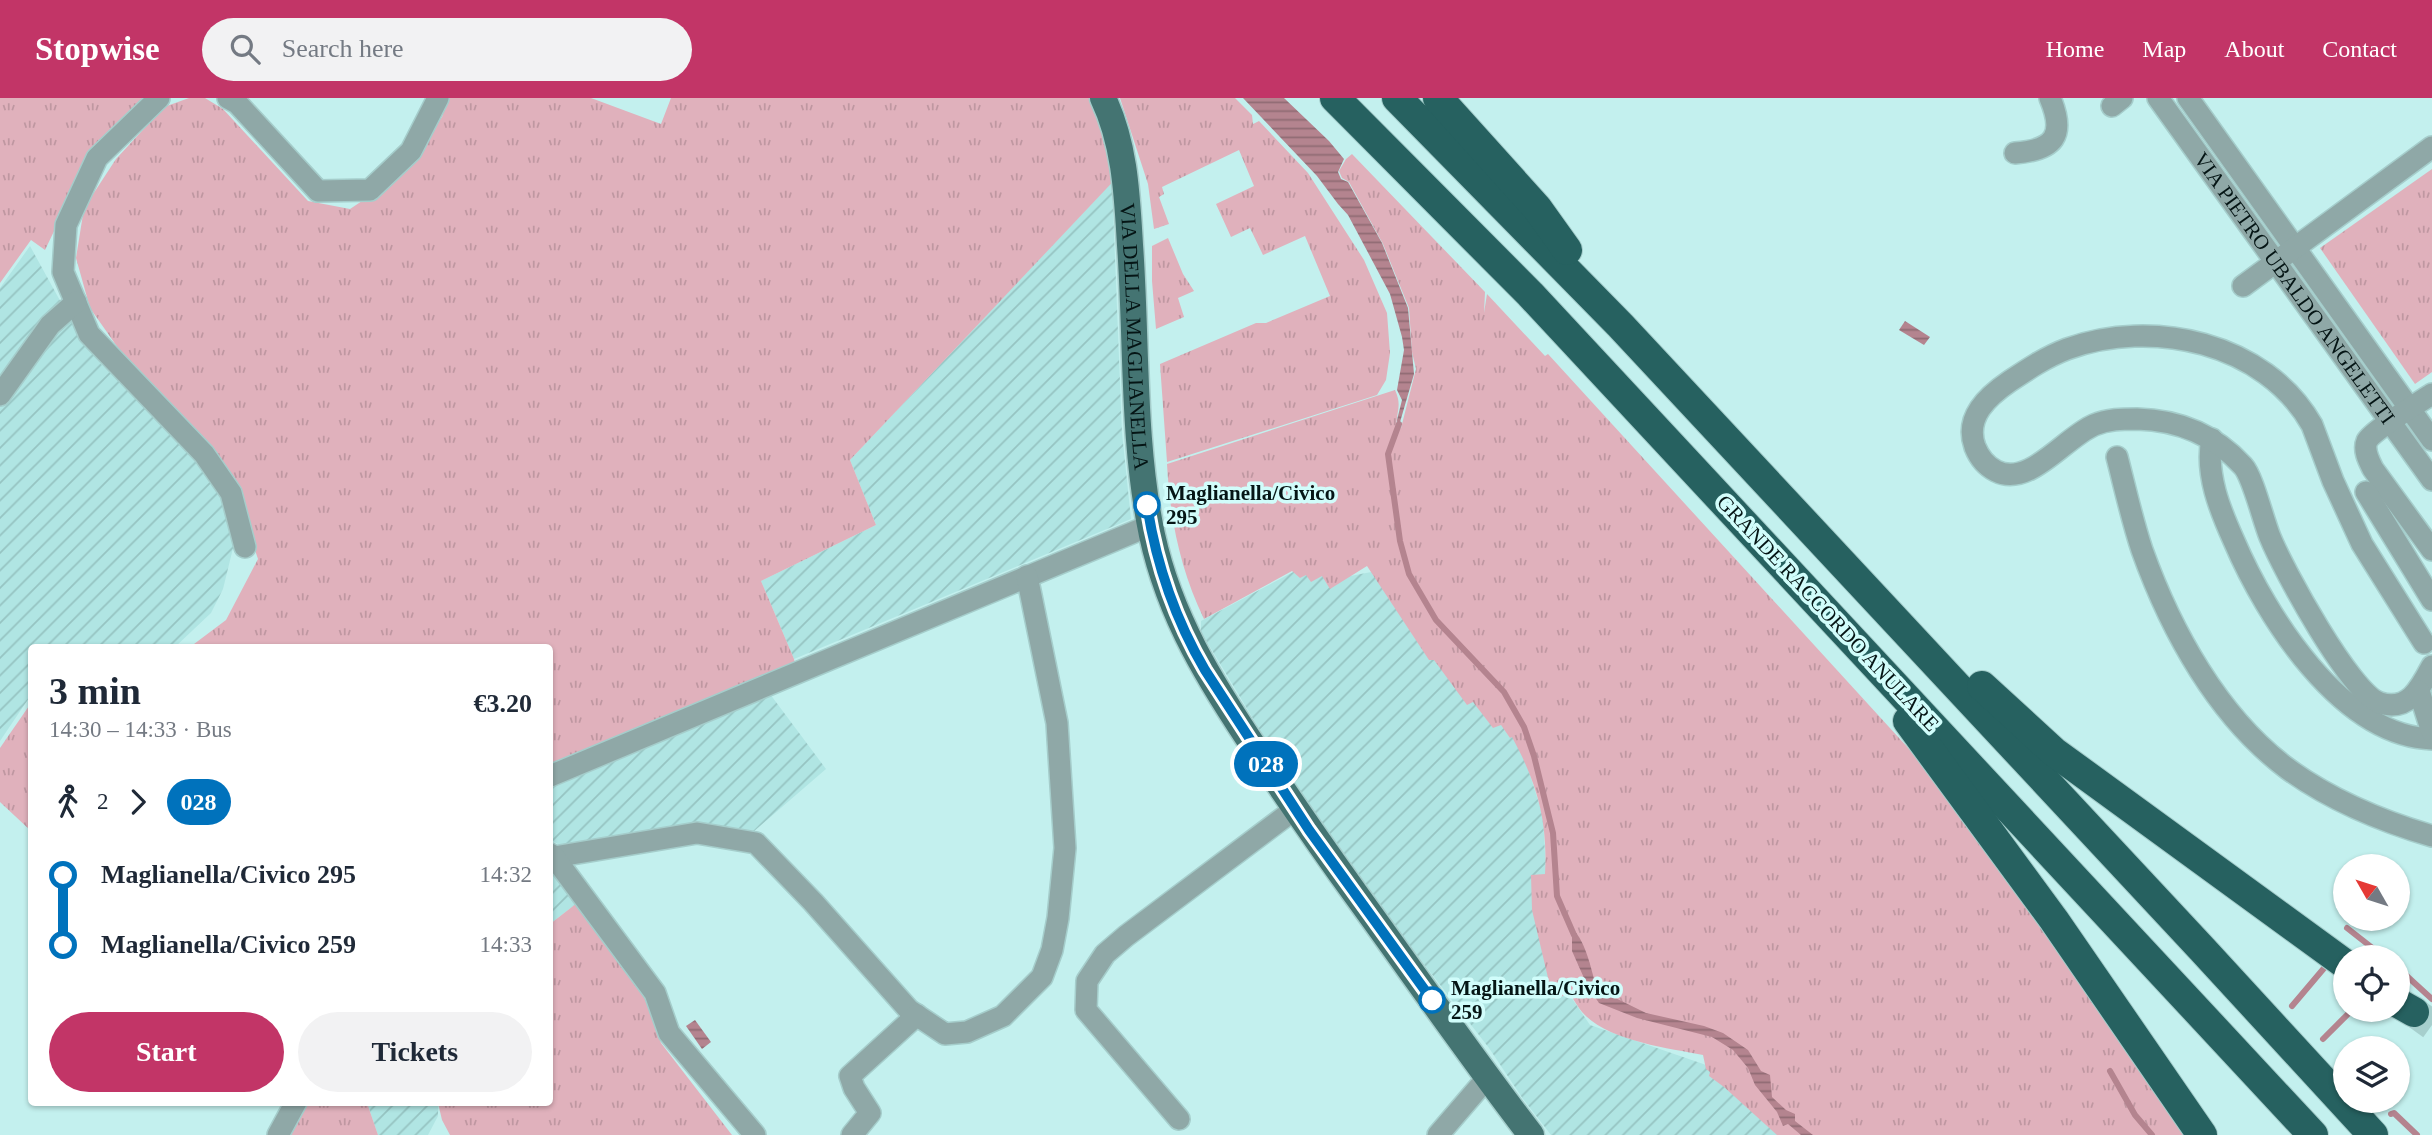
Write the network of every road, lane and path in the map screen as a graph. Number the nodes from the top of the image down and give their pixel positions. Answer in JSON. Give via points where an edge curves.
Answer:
{"nodes":[{"id":1,"x":159,"y":98,"type":"edge"},
{"id":2,"x":228,"y":98,"type":"edge"},
{"id":3,"x":438,"y":98,"type":"edge"},
{"id":4,"x":1103,"y":98,"type":"edge"},
{"id":5,"x":1335,"y":98,"type":"edge"},
{"id":6,"x":1397,"y":98,"type":"edge"},
{"id":7,"x":1438,"y":98,"type":"edge"},
{"id":8,"x":2050,"y":98,"type":"edge"},
{"id":9,"x":2158,"y":98,"type":"edge"},
{"id":10,"x":2188,"y":98,"type":"edge"},
{"id":11,"x":2432,"y":148,"type":"edge"},
{"id":12,"x":2015,"y":153,"type":"dead end"},
{"id":13,"x":2294,"y":247,"type":"junction"},
{"id":14,"x":2276,"y":261,"type":"junction"},
{"id":15,"x":2243,"y":286,"type":"dead end"},
{"id":16,"x":76,"y":302,"type":"junction"},
{"id":17,"x":1620,"y":325,"type":"junction"},
{"id":18,"x":2432,"y":394,"type":"edge"},
{"id":19,"x":0,"y":395,"type":"edge"},
{"id":20,"x":2410,"y":409,"type":"junction"},
{"id":21,"x":2391,"y":423,"type":"junction"},
{"id":22,"x":2212,"y":439,"type":"junction"},
{"id":23,"x":2432,"y":440,"type":"edge"},
{"id":24,"x":2117,"y":457,"type":"dead end"},
{"id":25,"x":2432,"y":480,"type":"edge"},
{"id":26,"x":2366,"y":492,"type":"dead end"},
{"id":27,"x":1150,"y":525,"type":"junction"},
{"id":28,"x":245,"y":547,"type":"dead end"},
{"id":29,"x":2400,"y":547,"type":"junction"},
{"id":30,"x":2432,"y":550,"type":"edge"},
{"id":31,"x":2374,"y":565,"type":"junction"},
{"id":32,"x":1027,"y":576,"type":"junction"},
{"id":33,"x":2432,"y":600,"type":"edge"},
{"id":34,"x":1895,"y":620,"type":"junction"},
{"id":35,"x":2424,"y":643,"type":"dead end"},
{"id":36,"x":2432,"y":666,"type":"edge"},
{"id":37,"x":1883,"y":671,"type":"junction"},
{"id":38,"x":2419,"y":691,"type":"junction"},
{"id":39,"x":2432,"y":732,"type":"edge"},
{"id":40,"x":2432,"y":739,"type":"edge"},
{"id":41,"x":553,"y":775,"type":"edge"},
{"id":42,"x":1295,"y":809,"type":"junction"},
{"id":43,"x":2432,"y":836,"type":"edge"},
{"id":44,"x":553,"y":855,"type":"edge"},
{"id":45,"x":553,"y":856,"type":"edge"},
{"id":46,"x":2333,"y":955,"type":"edge"},
{"id":47,"x":917,"y":1015,"type":"junction"},
{"id":48,"x":1487,"y":1078,"type":"junction"},
{"id":49,"x":294,"y":1106,"type":"edge"},
{"id":50,"x":1179,"y":1119,"type":"dead end"},
{"id":51,"x":278,"y":1135,"type":"edge"},
{"id":52,"x":755,"y":1135,"type":"edge"},
{"id":53,"x":852,"y":1135,"type":"edge"},
{"id":54,"x":1437,"y":1135,"type":"edge"},
{"id":55,"x":1531,"y":1135,"type":"edge"},
{"id":56,"x":2202,"y":1135,"type":"edge"},
{"id":57,"x":2313,"y":1135,"type":"edge"},
{"id":58,"x":2373,"y":1135,"type":"edge"}],
"edges":[{"from":1,"to":16,"type":"street","via":[[97,158],[66,225],[63,272]]},
{"from":2,"to":3,"type":"street","via":[[318,191],[370,190],[411,151]]},
{"from":4,"to":27,"type":"main road","name":"VIA DELLA MAGLIANELLA","via":[[1115,128],[1127,197],[1140,446]]},
{"from":5,"to":37,"type":"highway","name":"GRANDE RACCORDO ANULARE","via":[[1530,294]]},
{"from":6,"to":17,"type":"highway","name":"GRANDE RACCORDO ANULARE"},
{"from":7,"to":17,"type":"highway","via":[[1537,208]]},
{"from":8,"to":12,"type":"street","via":[[2057,128],[2052,142]]},
{"from":9,"to":14,"type":"street","name":"VIA PIETRO UBALDO ANGELETTI"},
{"from":10,"to":13,"type":"street","name":"VIA PIETRO UBALDO ANGELETTI"},
{"from":11,"to":13,"type":"street"},
{"from":13,"to":14,"type":"street"},
{"from":13,"to":20,"type":"street","name":"VIA PIETRO UBALDO ANGELETTI"},
{"from":14,"to":15,"type":"street"},
{"from":14,"to":21,"type":"street","name":"VIA PIETRO UBALDO ANGELETTI"},
{"from":16,"to":19,"type":"street","via":[[50,325]]},
{"from":16,"to":28,"type":"street","via":[[89,334],[204,454],[231,493]]},
{"from":17,"to":34,"type":"highway","name":"GRANDE RACCORDO ANULARE"},
{"from":18,"to":20,"type":"street"},
{"from":20,"to":21,"type":"street"},
{"from":20,"to":23,"type":"street","name":"VIA PIETRO UBALDO ANGELETTI"},
{"from":21,"to":25,"type":"street","name":"VIA PIETRO UBALDO ANGELETTI"},
{"from":21,"to":30,"type":"street","via":[[2368,440],[2369,461]]},
{"from":22,"to":31,"type":"street","via":[[2180,424],[2155,419],[2109,420],[2074,436],[2031,470],[2010,476],[1982,461],[1975,449],[1972,425],[1986,400],[2002,386],[2067,349],[2114,337],[2144,336],[2174,337],[2216,347],[2259,369],[2306,414],[2344,508]]},
{"from":22,"to":38,"type":"street","via":[[2246,469],[2279,558],[2312,618],[2358,684],[2374,700],[2386,704],[2407,700]]},
{"from":22,"to":40,"type":"street","via":[[2210,474],[2225,521],[2285,635],[2322,680],[2354,707],[2405,736]]},
{"from":24,"to":43,"type":"street","via":[[2141,547],[2173,622],[2238,723],[2287,768],[2323,791],[2372,816]]},
{"from":26,"to":29,"type":"street"},
{"from":27,"to":32,"type":"street"},
{"from":27,"to":42,"type":"main road","name":"VIA DELLA MAGLIANELLA","via":[[1191,646]]},
{"from":29,"to":31,"type":"street"},
{"from":29,"to":33,"type":"street"},
{"from":31,"to":35,"type":"street"},
{"from":32,"to":41,"type":"street"},
{"from":32,"to":47,"type":"street","via":[[1057,723],[1065,848],[1052,950],[1042,977],[1003,1016],[967,1032],[945,1034]]},
{"from":34,"to":46,"type":"highway","via":[[1952,659],[2054,752]]},
{"from":34,"to":58,"type":"highway","name":"GRANDE RACCORDO ANULARE"},
{"from":36,"to":38,"type":"street"},
{"from":37,"to":56,"type":"highway","via":[[1920,738],[2047,909]]},
{"from":37,"to":57,"type":"highway","name":"GRANDE RACCORDO ANULARE"},
{"from":38,"to":39,"type":"street"},
{"from":42,"to":48,"type":"main road","name":"VIA DELLA MAGLIANELLA"},
{"from":42,"to":50,"type":"street","via":[[1126,936],[1105,954],[1087,981],[1086,1010]]},
{"from":44,"to":47,"type":"street","via":[[697,833],[756,843]]},
{"from":45,"to":52,"type":"street","via":[[655,993],[669,1033]]},
{"from":47,"to":53,"type":"street","via":[[850,1076],[870,1113]]},
{"from":48,"to":54,"type":"street"},
{"from":48,"to":55,"type":"main road","name":"VIA DELLA MAGLIANELLA"},
{"from":49,"to":51,"type":"street"}]}
